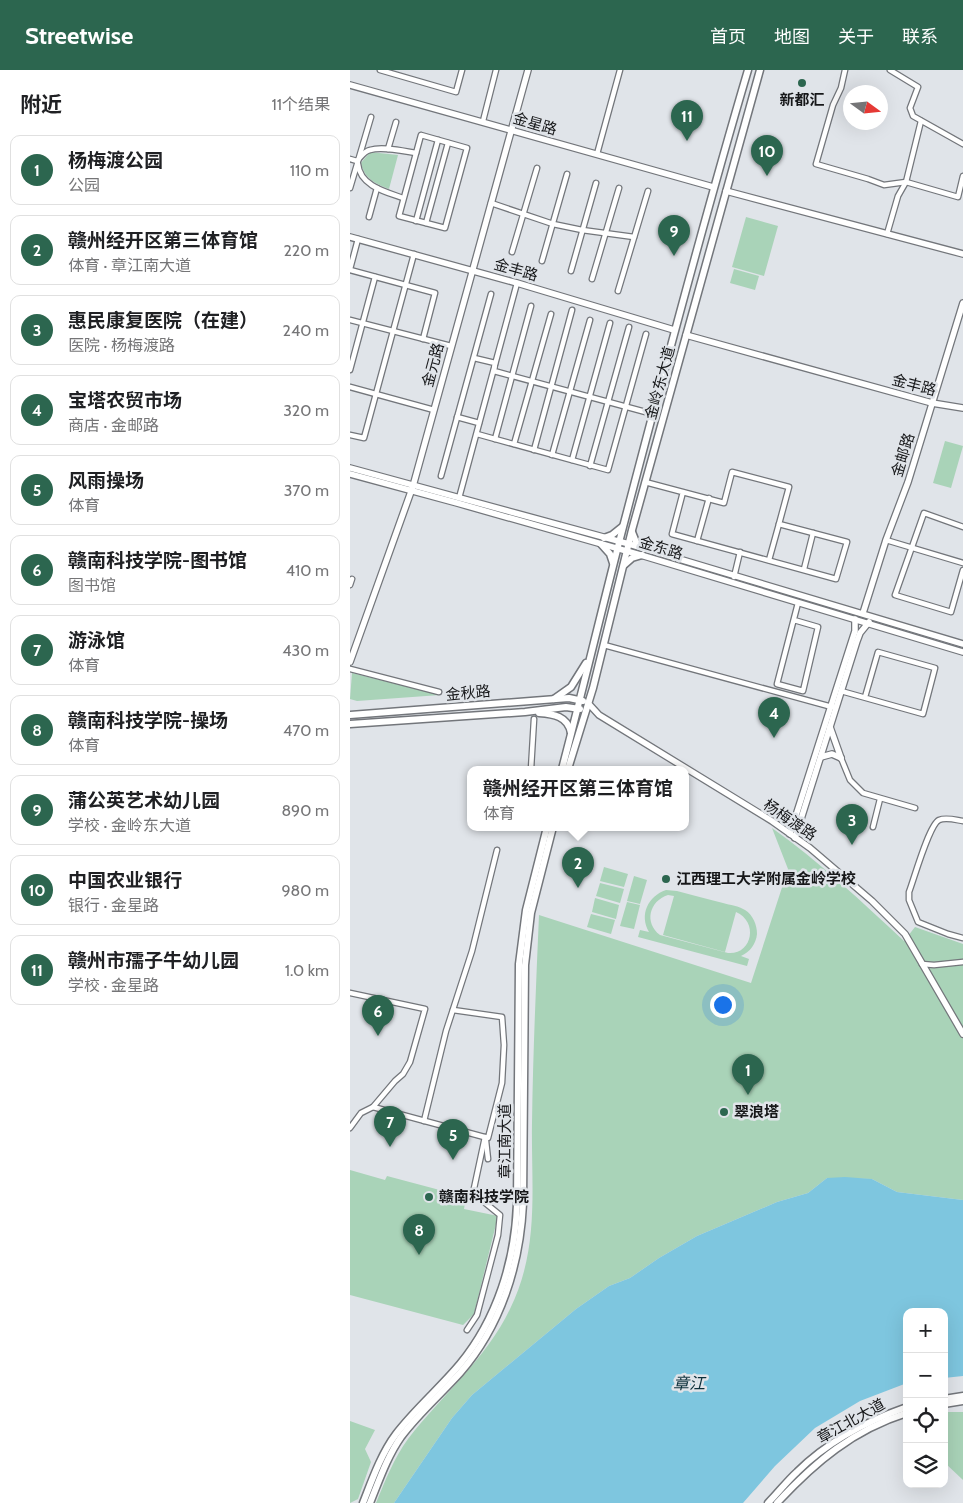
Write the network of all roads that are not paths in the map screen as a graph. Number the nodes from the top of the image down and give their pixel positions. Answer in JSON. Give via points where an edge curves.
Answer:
{"nodes":[{"id":1,"x":380,"y":70,"type":"edge"},
{"id":2,"x":462,"y":70,"type":"edge"},
{"id":3,"x":496,"y":70,"type":"edge"},
{"id":4,"x":528,"y":70,"type":"edge"},
{"id":5,"x":620,"y":70,"type":"edge"},
{"id":6,"x":748,"y":70,"type":"edge"},
{"id":7,"x":760,"y":70,"type":"edge"},
{"id":8,"x":845,"y":70,"type":"edge"},
{"id":9,"x":890,"y":70,"type":"edge"},
{"id":10,"x":350,"y":85,"type":"edge"},
{"id":11,"x":371,"y":117,"type":"dead end"},
{"id":12,"x":921,"y":121,"type":"junction"},
{"id":13,"x":396,"y":122,"type":"dead end"},
{"id":14,"x":483,"y":122,"type":"junction"},
{"id":15,"x":512,"y":130,"type":"junction"},
{"id":16,"x":438,"y":140,"type":"junction"},
{"id":17,"x":448,"y":143,"type":"junction"},
{"id":18,"x":963,"y":144,"type":"edge"},
{"id":19,"x":388,"y":149,"type":"junction"},
{"id":20,"x":416,"y":154,"type":"junction"},
{"id":21,"x":597,"y":154,"type":"junction"},
{"id":22,"x":350,"y":159,"type":"edge"},
{"id":23,"x":357,"y":161,"type":"junction"},
{"id":24,"x":537,"y":168,"type":"dead end"},
{"id":25,"x":567,"y":174,"type":"dead end"},
{"id":26,"x":963,"y":176,"type":"edge"},
{"id":27,"x":906,"y":182,"type":"junction"},
{"id":28,"x":596,"y":183,"type":"dead end"},
{"id":29,"x":714,"y":187,"type":"junction"},
{"id":30,"x":350,"y":188,"type":"edge"},
{"id":31,"x":377,"y":188,"type":"junction"},
{"id":32,"x":619,"y":188,"type":"dead end"},
{"id":33,"x":648,"y":190,"type":"dead end"},
{"id":34,"x":726,"y":191,"type":"junction"},
{"id":35,"x":404,"y":198,"type":"junction"},
{"id":36,"x":491,"y":204,"type":"junction"},
{"id":37,"x":524,"y":214,"type":"junction"},
{"id":38,"x":369,"y":217,"type":"dead end"},
{"id":39,"x":416,"y":220,"type":"junction"},
{"id":40,"x":426,"y":223,"type":"junction"},
{"id":41,"x":553,"y":224,"type":"junction"},
{"id":42,"x":582,"y":230,"type":"junction"},
{"id":43,"x":606,"y":234,"type":"junction"},
{"id":44,"x":887,"y":234,"type":"junction"},
{"id":45,"x":350,"y":236,"type":"edge"},
{"id":46,"x":634,"y":237,"type":"junction"},
{"id":47,"x":358,"y":239,"type":"junction"},
{"id":48,"x":512,"y":252,"type":"dead end"},
{"id":49,"x":414,"y":254,"type":"junction"},
{"id":50,"x":963,"y":254,"type":"edge"},
{"id":51,"x":542,"y":261,"type":"dead end"},
{"id":52,"x":350,"y":270,"type":"edge"},
{"id":53,"x":472,"y":270,"type":"junction"},
{"id":54,"x":571,"y":271,"type":"dead end"},
{"id":55,"x":375,"y":277,"type":"junction"},
{"id":56,"x":592,"y":279,"type":"dead end"},
{"id":57,"x":517,"y":283,"type":"junction"},
{"id":58,"x":406,"y":285,"type":"junction"},
{"id":59,"x":618,"y":291,"type":"dead end"},
{"id":60,"x":491,"y":294,"type":"dead end"},
{"id":61,"x":963,"y":303,"type":"edge"},
{"id":62,"x":531,"y":306,"type":"dead end"},
{"id":63,"x":572,"y":310,"type":"dead end"},
{"id":64,"x":551,"y":314,"type":"dead end"},
{"id":65,"x":350,"y":320,"type":"edge"},
{"id":66,"x":590,"y":320,"type":"dead end"},
{"id":67,"x":362,"y":323,"type":"junction"},
{"id":68,"x":610,"y":323,"type":"dead end"},
{"id":69,"x":629,"y":327,"type":"dead end"},
{"id":70,"x":674,"y":330,"type":"junction"},
{"id":71,"x":393,"y":331,"type":"junction"},
{"id":72,"x":646,"y":334,"type":"dead end"},
{"id":73,"x":686,"y":335,"type":"junction"},
{"id":74,"x":423,"y":339,"type":"junction"},
{"id":75,"x":451,"y":346,"type":"junction"},
{"id":76,"x":474,"y":358,"type":"junction"},
{"id":77,"x":496,"y":363,"type":"junction"},
{"id":78,"x":350,"y":370,"type":"edge"},
{"id":79,"x":494,"y":371,"type":"junction"},
{"id":80,"x":513,"y":376,"type":"junction"},
{"id":81,"x":532,"y":381,"type":"junction"},
{"id":82,"x":551,"y":386,"type":"junction"},
{"id":83,"x":350,"y":387,"type":"edge"},
{"id":84,"x":569,"y":391,"type":"junction"},
{"id":85,"x":376,"y":394,"type":"junction"},
{"id":86,"x":589,"y":396,"type":"junction"},
{"id":87,"x":608,"y":402,"type":"junction"},
{"id":88,"x":932,"y":403,"type":"junction"},
{"id":89,"x":626,"y":407,"type":"junction"},
{"id":90,"x":963,"y":408,"type":"edge"},
{"id":91,"x":434,"y":410,"type":"junction"},
{"id":92,"x":653,"y":414,"type":"junction"},
{"id":93,"x":457,"y":417,"type":"junction"},
{"id":94,"x":480,"y":423,"type":"junction"},
{"id":95,"x":476,"y":434,"type":"junction"},
{"id":96,"x":350,"y":435,"type":"edge"},
{"id":97,"x":495,"y":439,"type":"junction"},
{"id":98,"x":514,"y":444,"type":"junction"},
{"id":99,"x":534,"y":450,"type":"junction"},
{"id":100,"x":552,"y":455,"type":"junction"},
{"id":101,"x":572,"y":460,"type":"junction"},
{"id":102,"x":590,"y":466,"type":"junction"},
{"id":103,"x":350,"y":468,"type":"edge"},
{"id":104,"x":350,"y":474,"type":"edge"},
{"id":105,"x":441,"y":476,"type":"dead end"},
{"id":106,"x":645,"y":482,"type":"junction"},
{"id":107,"x":412,"y":488,"type":"junction"},
{"id":108,"x":683,"y":492,"type":"junction"},
{"id":109,"x":459,"y":498,"type":"junction"},
{"id":110,"x":709,"y":498,"type":"junction"},
{"id":111,"x":779,"y":524,"type":"junction"},
{"id":112,"x":623,"y":526,"type":"junction"},
{"id":113,"x":963,"y":527,"type":"edge"},
{"id":114,"x":632,"y":530,"type":"junction"},
{"id":115,"x":813,"y":533,"type":"junction"},
{"id":116,"x":697,"y":540,"type":"junction"},
{"id":117,"x":886,"y":540,"type":"junction"},
{"id":118,"x":602,"y":541,"type":"junction"},
{"id":119,"x":618,"y":545,"type":"junction"},
{"id":120,"x":628,"y":548,"type":"junction"},
{"id":121,"x":912,"y":548,"type":"junction"},
{"id":122,"x":643,"y":552,"type":"junction"},
{"id":123,"x":740,"y":552,"type":"junction"},
{"id":124,"x":769,"y":560,"type":"junction"},
{"id":125,"x":963,"y":562,"type":"edge"},
{"id":126,"x":614,"y":565,"type":"junction"},
{"id":127,"x":804,"y":569,"type":"junction"},
{"id":128,"x":622,"y":570,"type":"junction"},
{"id":129,"x":963,"y":570,"type":"edge"},
{"id":130,"x":734,"y":577,"type":"junction"},
{"id":131,"x":352,"y":579,"type":"dead end"},
{"id":132,"x":350,"y":585,"type":"edge"},
{"id":133,"x":798,"y":603,"type":"junction"},
{"id":134,"x":863,"y":613,"type":"junction"},
{"id":135,"x":855,"y":619,"type":"junction"},
{"id":136,"x":794,"y":620,"type":"junction"},
{"id":137,"x":869,"y":622,"type":"junction"},
{"id":138,"x":963,"y":644,"type":"edge"},
{"id":139,"x":604,"y":645,"type":"junction"},
{"id":140,"x":963,"y":652,"type":"edge"},
{"id":141,"x":592,"y":653,"type":"junction"},
{"id":142,"x":350,"y":662,"type":"edge"},
{"id":143,"x":350,"y":669,"type":"edge"},
{"id":144,"x":841,"y":691,"type":"junction"},
{"id":145,"x":439,"y":692,"type":"dead end"},
{"id":146,"x":865,"y":697,"type":"junction"},
{"id":147,"x":553,"y":699,"type":"junction"},
{"id":148,"x":581,"y":701,"type":"junction"},
{"id":149,"x":584,"y":707,"type":"junction"},
{"id":150,"x":833,"y":707,"type":"junction"},
{"id":151,"x":525,"y":712,"type":"junction"},
{"id":152,"x":350,"y":715,"type":"edge"},
{"id":153,"x":534,"y":719,"type":"dead end"},
{"id":154,"x":350,"y":724,"type":"edge"},
{"id":155,"x":830,"y":726,"type":"junction"},
{"id":156,"x":571,"y":735,"type":"junction"},
{"id":157,"x":821,"y":757,"type":"junction"},
{"id":158,"x":840,"y":758,"type":"junction"},
{"id":159,"x":530,"y":766,"type":"edge"},
{"id":160,"x":563,"y":766,"type":"edge"},
{"id":161,"x":569,"y":766,"type":"edge"},
{"id":162,"x":682,"y":766,"type":"edge"},
{"id":163,"x":689,"y":770,"type":"edge"},
{"id":164,"x":880,"y":798,"type":"junction"},
{"id":165,"x":915,"y":808,"type":"dead end"},
{"id":166,"x":963,"y":821,"type":"edge"},
{"id":167,"x":873,"y":827,"type":"dead end"},
{"id":168,"x":549,"y":831,"type":"edge"},
{"id":169,"x":793,"y":836,"type":"junction"},
{"id":170,"x":497,"y":850,"type":"dead end"},
{"id":171,"x":963,"y":938,"type":"edge"},
{"id":172,"x":963,"y":962,"type":"edge"},
{"id":173,"x":922,"y":964,"type":"junction"},
{"id":174,"x":350,"y":993,"type":"edge"},
{"id":175,"x":453,"y":1010,"type":"junction"},
{"id":176,"x":963,"y":1034,"type":"edge"},
{"id":177,"x":373,"y":1107,"type":"junction"},
{"id":178,"x":424,"y":1121,"type":"junction"},
{"id":179,"x":350,"y":1128,"type":"edge"},
{"id":180,"x":485,"y":1137,"type":"junction"},
{"id":181,"x":488,"y":1159,"type":"dead end"},
{"id":182,"x":518,"y":1229,"type":"junction"},
{"id":183,"x":467,"y":1330,"type":"dead end"},
{"id":184,"x":963,"y":1396,"type":"edge"},
{"id":185,"x":948,"y":1398,"type":"edge"},
{"id":186,"x":963,"y":1401,"type":"edge"},
{"id":187,"x":948,"y":1403,"type":"edge"},
{"id":188,"x":903,"y":1409,"type":"edge"},
{"id":189,"x":903,"y":1414,"type":"edge"},
{"id":190,"x":363,"y":1503,"type":"edge"},
{"id":191,"x":370,"y":1503,"type":"edge"},
{"id":192,"x":768,"y":1503,"type":"edge"},
{"id":193,"x":778,"y":1503,"type":"edge"}],
"edges":[{"from":1,"to":2,"type":"street","via":[[456,92]]},
{"from":3,"to":14,"type":"street"},
{"from":4,"to":15,"type":"street","name":"金元路"},
{"from":5,"to":21,"type":"street"},
{"from":6,"to":29,"type":"main road","name":"金岭东大道"},
{"from":7,"to":34,"type":"main road","name":"金岭东大道"},
{"from":8,"to":27,"type":"street","via":[[816,164],[884,185]]},
{"from":9,"to":12,"type":"street","via":[[918,87],[910,108],[913,116]]},
{"from":10,"to":14,"type":"street","name":"金星路"},
{"from":11,"to":23,"type":"street"},
{"from":12,"to":18,"type":"street"},
{"from":12,"to":27,"type":"street"},
{"from":13,"to":19,"type":"street"},
{"from":14,"to":15,"type":"street","name":"金星路"},
{"from":15,"to":21,"type":"street","name":"金星路"},
{"from":15,"to":36,"type":"street","name":"金元路"},
{"from":16,"to":17,"type":"street"},
{"from":16,"to":20,"type":"street","via":[[421,135]]},
{"from":16,"to":39,"type":"street"},
{"from":17,"to":40,"type":"street"},
{"from":17,"to":40,"type":"street","via":[[467,148],[445,228]]},
{"from":19,"to":20,"type":"street"},
{"from":19,"to":23,"type":"street","via":[[371,149]]},
{"from":20,"to":35,"type":"street"},
{"from":21,"to":29,"type":"street","name":"金星路"},
{"from":22,"to":23,"type":"street"},
{"from":23,"to":30,"type":"street"},
{"from":23,"to":31,"type":"street","via":[[362,178]]},
{"from":24,"to":37,"type":"street"},
{"from":25,"to":41,"type":"street"},
{"from":26,"to":27,"type":"street","via":[[958,197]]},
{"from":27,"to":44,"type":"street","via":[[898,196]]},
{"from":28,"to":42,"type":"street"},
{"from":29,"to":70,"type":"main road","name":"金岭东大道"},
{"from":31,"to":35,"type":"street"},
{"from":31,"to":38,"type":"street"},
{"from":32,"to":43,"type":"street"},
{"from":33,"to":46,"type":"street"},
{"from":34,"to":44,"type":"street"},
{"from":34,"to":73,"type":"main road","name":"金岭东大道"},
{"from":35,"to":39,"type":"street","via":[[399,216]]},
{"from":36,"to":37,"type":"street"},
{"from":36,"to":53,"type":"street","name":"金元路"},
{"from":37,"to":41,"type":"street"},
{"from":37,"to":48,"type":"street"},
{"from":39,"to":40,"type":"street"},
{"from":41,"to":42,"type":"street"},
{"from":41,"to":51,"type":"street"},
{"from":42,"to":43,"type":"street"},
{"from":42,"to":54,"type":"street"},
{"from":43,"to":46,"type":"street"},
{"from":43,"to":56,"type":"street"},
{"from":44,"to":50,"type":"street"},
{"from":45,"to":47,"type":"street","name":"金丰路"},
{"from":46,"to":59,"type":"street"},
{"from":47,"to":49,"type":"street","name":"金丰路"},
{"from":47,"to":52,"type":"street"},
{"from":49,"to":53,"type":"street","name":"金丰路"},
{"from":49,"to":58,"type":"street"},
{"from":52,"to":55,"type":"street"},
{"from":53,"to":57,"type":"street","name":"金丰路"},
{"from":53,"to":75,"type":"street","name":"金元路"},
{"from":55,"to":58,"type":"street"},
{"from":55,"to":67,"type":"street"},
{"from":57,"to":70,"type":"street","name":"金丰路"},
{"from":57,"to":77,"type":"street"},
{"from":58,"to":71,"type":"street"},
{"from":58,"to":74,"type":"street","via":[[435,293]]},
{"from":60,"to":76,"type":"street"},
{"from":61,"to":88,"type":"street","name":"金邮路"},
{"from":62,"to":80,"type":"street"},
{"from":63,"to":82,"type":"street"},
{"from":64,"to":81,"type":"street"},
{"from":65,"to":67,"type":"street"},
{"from":66,"to":84,"type":"street"},
{"from":67,"to":71,"type":"street"},
{"from":67,"to":78,"type":"street"},
{"from":68,"to":86,"type":"street"},
{"from":69,"to":87,"type":"street"},
{"from":70,"to":92,"type":"main road","name":"金岭东大道"},
{"from":71,"to":74,"type":"street"},
{"from":71,"to":85,"type":"street"},
{"from":72,"to":89,"type":"street"},
{"from":73,"to":88,"type":"street","name":"金丰路"},
{"from":73,"to":106,"type":"main road","name":"金岭东大道"},
{"from":74,"to":75,"type":"street"},
{"from":75,"to":91,"type":"street","name":"金元路"},
{"from":76,"to":77,"type":"street"},
{"from":76,"to":93,"type":"street"},
{"from":77,"to":79,"type":"street"},
{"from":79,"to":80,"type":"street"},
{"from":79,"to":94,"type":"street"},
{"from":80,"to":81,"type":"street"},
{"from":80,"to":97,"type":"street"},
{"from":81,"to":82,"type":"street"},
{"from":81,"to":98,"type":"street"},
{"from":82,"to":84,"type":"street"},
{"from":82,"to":99,"type":"street"},
{"from":83,"to":85,"type":"street"},
{"from":84,"to":86,"type":"street"},
{"from":84,"to":100,"type":"street"},
{"from":85,"to":91,"type":"street"},
{"from":85,"to":96,"type":"street","via":[[364,438]]},
{"from":86,"to":87,"type":"street"},
{"from":86,"to":101,"type":"street"},
{"from":87,"to":89,"type":"street"},
{"from":87,"to":102,"type":"street"},
{"from":88,"to":90,"type":"street","name":"金丰路"},
{"from":88,"to":117,"type":"street","name":"金邮路"},
{"from":89,"to":92,"type":"street"},
{"from":89,"to":102,"type":"street","via":[[608,470]]},
{"from":91,"to":107,"type":"street","name":"金元路"},
{"from":92,"to":112,"type":"main road","name":"金岭东大道"},
{"from":93,"to":94,"type":"street"},
{"from":93,"to":105,"type":"street"},
{"from":94,"to":95,"type":"street"},
{"from":95,"to":97,"type":"street"},
{"from":95,"to":109,"type":"street"},
{"from":97,"to":98,"type":"street"},
{"from":98,"to":99,"type":"street"},
{"from":99,"to":100,"type":"street"},
{"from":100,"to":101,"type":"street"},
{"from":101,"to":102,"type":"street"},
{"from":103,"to":107,"type":"street","name":"金东路"},
{"from":104,"to":107,"type":"street","name":"金东路"},
{"from":106,"to":108,"type":"street"},
{"from":106,"to":114,"type":"main road","name":"金岭东大道"},
{"from":107,"to":109,"type":"street","name":"金东路"},
{"from":107,"to":118,"type":"street","name":"金东路"},
{"from":107,"to":142,"type":"street","name":"金元路"},
{"from":108,"to":110,"type":"street"},
{"from":108,"to":116,"type":"street","via":[[672,534]]},
{"from":109,"to":118,"type":"street","name":"金东路"},
{"from":110,"to":111,"type":"street","via":[[724,503],[732,472],[789,487]]},
{"from":110,"to":116,"type":"street"},
{"from":111,"to":115,"type":"street"},
{"from":111,"to":124,"type":"street"},
{"from":112,"to":118,"type":"main road"},
{"from":112,"to":119,"type":"main road","name":"金岭东大道"},
{"from":113,"to":121,"type":"street","via":[[924,513]]},
{"from":114,"to":120,"type":"main road","name":"金岭东大道"},
{"from":114,"to":122,"type":"main road"},
{"from":115,"to":127,"type":"street"},
{"from":115,"to":127,"type":"street","via":[[847,542],[836,579]]},
{"from":116,"to":123,"type":"street"},
{"from":117,"to":121,"type":"street"},
{"from":117,"to":134,"type":"street","name":"金邮路"},
{"from":118,"to":119,"type":"street","name":"金东路"},
{"from":118,"to":126,"type":"main road"},
{"from":119,"to":120,"type":"street","name":"金东路"},
{"from":119,"to":126,"type":"main road","name":"金岭东大道"},
{"from":120,"to":122,"type":"street","name":"金东路"},
{"from":120,"to":128,"type":"main road","name":"金岭东大道"},
{"from":121,"to":125,"type":"street"},
{"from":121,"to":129,"type":"street","via":[[895,595],[951,612]]},
{"from":122,"to":128,"type":"main road","via":[[628,560]]},
{"from":122,"to":130,"type":"street","name":"金东路"},
{"from":122,"to":133,"type":"street","name":"金东路"},
{"from":123,"to":124,"type":"street"},
{"from":123,"to":130,"type":"street"},
{"from":124,"to":127,"type":"street"},
{"from":126,"to":141,"type":"main road","name":"金岭东大道"},
{"from":128,"to":139,"type":"main road","name":"金岭东大道"},
{"from":130,"to":134,"type":"street","name":"金东路"},
{"from":131,"to":132,"type":"street"},
{"from":133,"to":135,"type":"street","name":"金东路"},
{"from":133,"to":136,"type":"street"},
{"from":134,"to":138,"type":"street","name":"金东路"},
{"from":135,"to":137,"type":"street","name":"金东路"},
{"from":135,"to":150,"type":"street"},
{"from":136,"to":136,"type":"street","via":[[777,684],[803,691],[818,627]]},
{"from":137,"to":140,"type":"street","name":"金东路"},
{"from":137,"to":144,"type":"street","via":[[860,633]]},
{"from":139,"to":149,"type":"main road","name":"金岭东大道"},
{"from":139,"to":150,"type":"street"},
{"from":141,"to":147,"type":"main road","via":[[576,682]]},
{"from":141,"to":148,"type":"main road","name":"金岭东大道"},
{"from":143,"to":145,"type":"street"},
{"from":144,"to":146,"type":"street"},
{"from":144,"to":150,"type":"street"},
{"from":146,"to":146,"type":"street","via":[[924,714],[935,668],[878,652]]},
{"from":147,"to":148,"type":"main road","name":"金秋路"},
{"from":147,"to":152,"type":"main road","name":"金秋路"},
{"from":148,"to":149,"type":"main road"},
{"from":149,"to":151,"type":"main road","name":"金秋路"},
{"from":149,"to":156,"type":"main road"},
{"from":149,"to":161,"type":"main road"},
{"from":149,"to":162,"type":"street","name":"杨梅渡路"},
{"from":150,"to":155,"type":"street"},
{"from":150,"to":169,"type":"street"},
{"from":151,"to":154,"type":"main road","name":"金秋路"},
{"from":151,"to":156,"type":"main road","via":[[553,714],[570,727]]},
{"from":153,"to":159,"type":"street"},
{"from":155,"to":157,"type":"street"},
{"from":155,"to":158,"type":"street"},
{"from":156,"to":160,"type":"main road"},
{"from":157,"to":158,"type":"street","via":[[832,754]]},
{"from":157,"to":169,"type":"street"},
{"from":158,"to":164,"type":"street","via":[[854,785],[862,793]]},
{"from":163,"to":169,"type":"street","name":"杨梅渡路"},
{"from":164,"to":165,"type":"street"},
{"from":164,"to":167,"type":"street"},
{"from":166,"to":171,"type":"street","via":[[940,820],[931,828],[909,892],[918,922]]},
{"from":168,"to":182,"type":"main road","name":"章江南大道","via":[[525,936],[523,1204]]},
{"from":169,"to":173,"type":"street","name":"杨梅渡路","via":[[900,928]]},
{"from":170,"to":175,"type":"street","via":[[472,951]]},
{"from":172,"to":173,"type":"street"},
{"from":173,"to":176,"type":"street","name":"杨梅渡路"},
{"from":174,"to":177,"type":"street","via":[[425,1009],[410,1062]]},
{"from":175,"to":178,"type":"street"},
{"from":175,"to":180,"type":"street","via":[[502,1017],[502,1083],[488,1138]]},
{"from":177,"to":178,"type":"street"},
{"from":177,"to":179,"type":"street","via":[[361,1114]]},
{"from":178,"to":180,"type":"street"},
{"from":180,"to":181,"type":"street"},
{"from":180,"to":183,"type":"street","via":[[472,1194],[500,1214],[498,1235],[477,1314]]},
{"from":182,"to":190,"type":"main road","name":"章江南大道","via":[[502,1287],[483,1329],[461,1363],[396,1435],[377,1468]]},
{"from":182,"to":191,"type":"main road","name":"章江南大道","via":[[518,1250],[512,1275],[488,1332],[460,1373],[401,1437]]},
{"from":184,"to":185,"type":"main road"},
{"from":186,"to":187,"type":"main road"},
{"from":188,"to":192,"type":"main road","name":"章江北大道","via":[[829,1445],[798,1471]]},
{"from":189,"to":193,"type":"main road","name":"章江北大道","via":[[872,1426],[833,1450],[801,1476]]}]}
